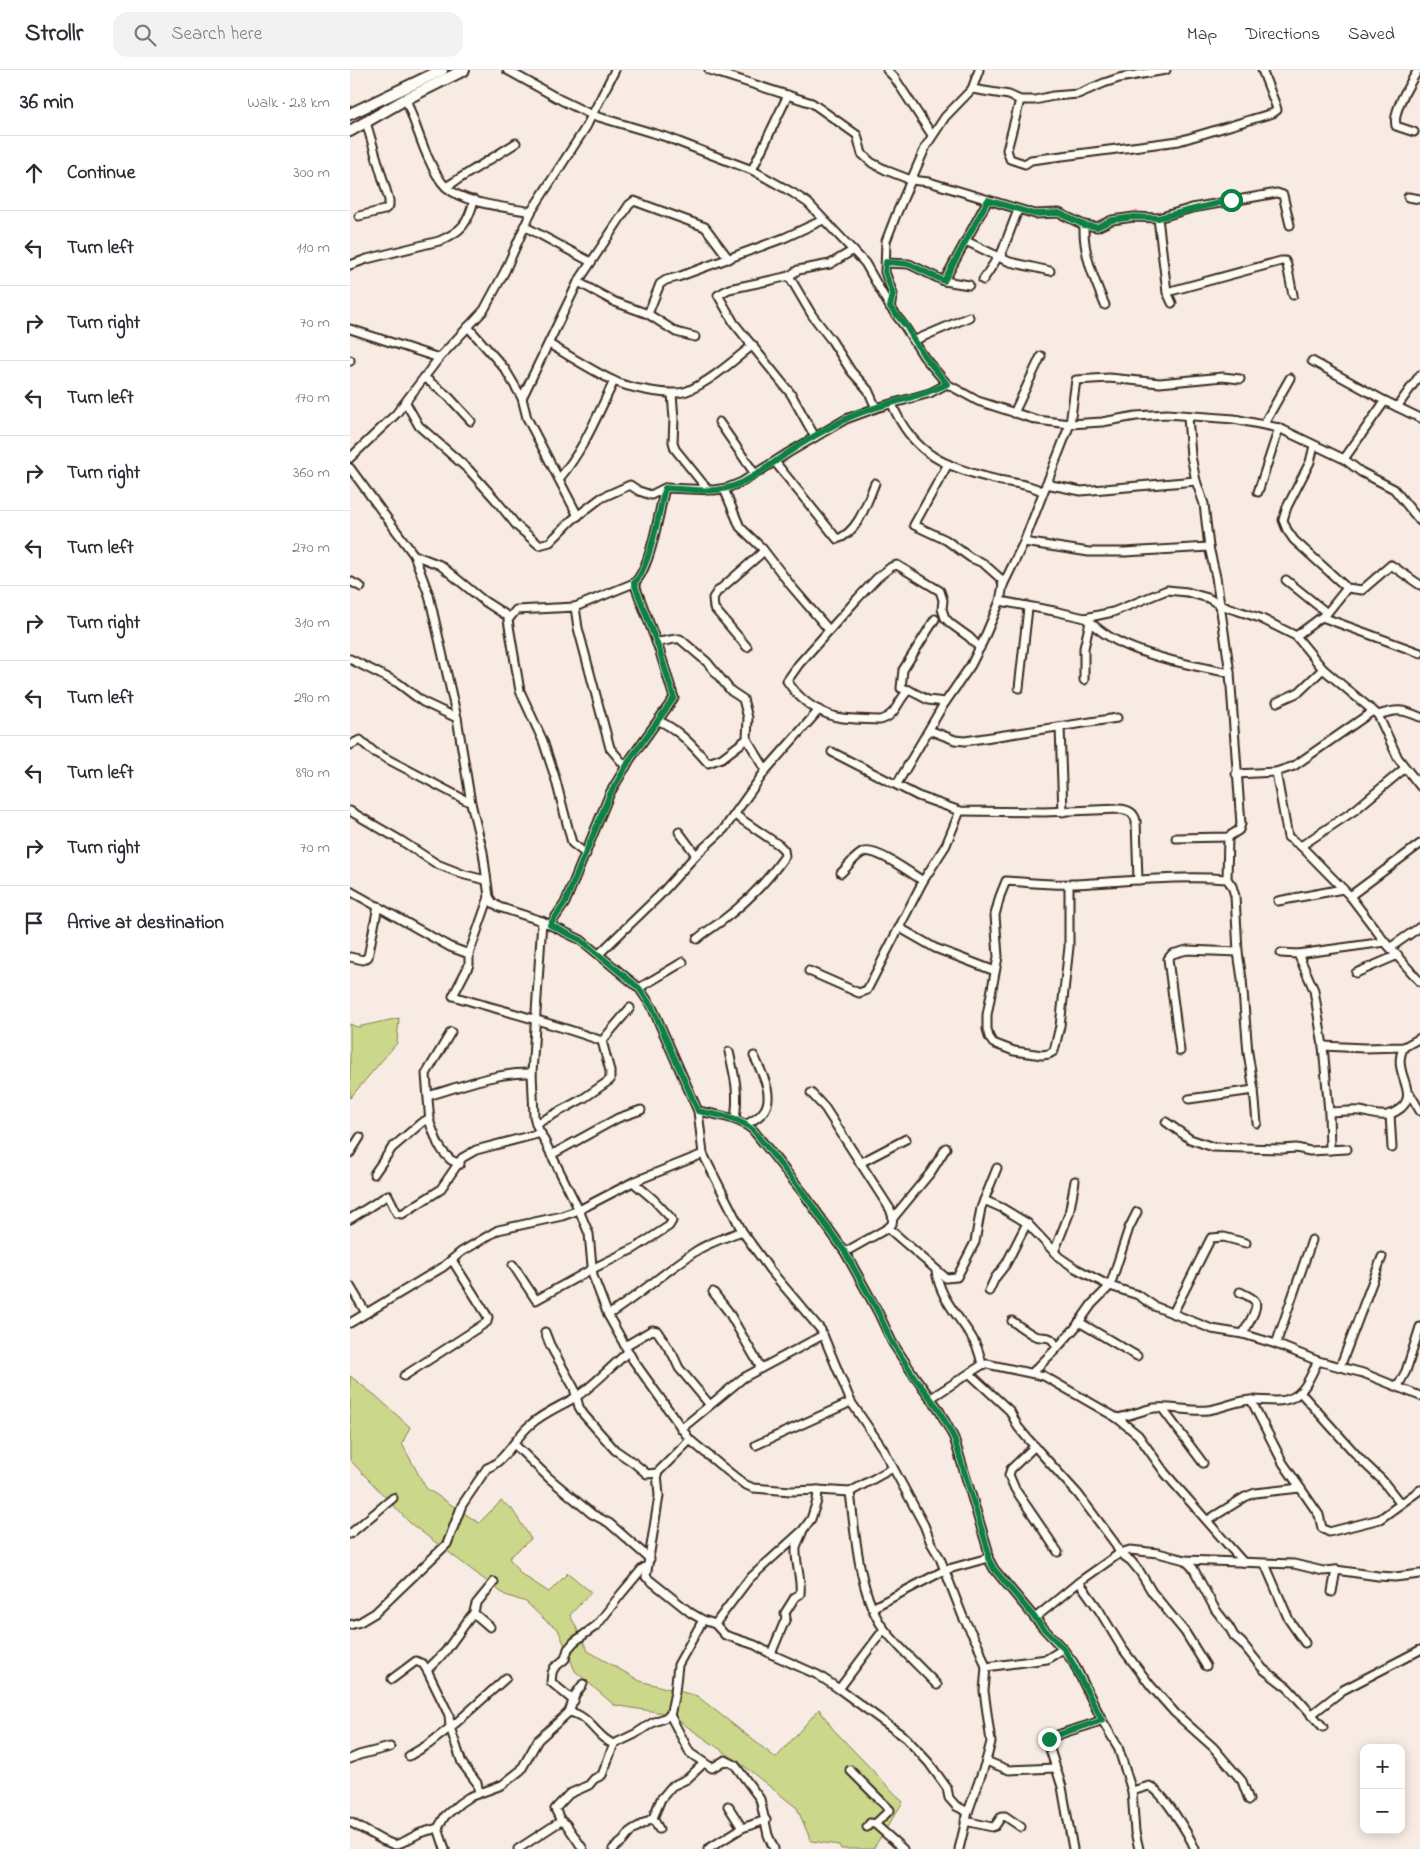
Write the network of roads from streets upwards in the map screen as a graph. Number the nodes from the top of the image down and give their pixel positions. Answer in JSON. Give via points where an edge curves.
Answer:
{"nodes":[{"id":1,"x":442,"y":70,"type":"edge"},
{"id":2,"x":464,"y":70,"type":"edge"},
{"id":3,"x":507,"y":70,"type":"edge"},
{"id":4,"x":615,"y":70,"type":"edge"},
{"id":5,"x":709,"y":70,"type":"edge"},
{"id":6,"x":887,"y":70,"type":"edge"},
{"id":7,"x":979,"y":70,"type":"edge"},
{"id":8,"x":1166,"y":70,"type":"edge"},
{"id":9,"x":1262,"y":70,"type":"edge"},
{"id":10,"x":1418,"y":70,"type":"edge"},
{"id":11,"x":972,"y":89,"type":"junction"},
{"id":12,"x":788,"y":95,"type":"junction"},
{"id":13,"x":406,"y":99,"type":"junction"},
{"id":14,"x":1020,"y":100,"type":"junction"},
{"id":15,"x":350,"y":114,"type":"edge"},
{"id":16,"x":592,"y":114,"type":"junction"},
{"id":17,"x":366,"y":122,"type":"junction"},
{"id":18,"x":350,"y":131,"type":"edge"},
{"id":19,"x":1414,"y":132,"type":"dead end"},
{"id":20,"x":932,"y":135,"type":"junction"},
{"id":21,"x":516,"y":143,"type":"dead end"},
{"id":22,"x":752,"y":170,"type":"junction"},
{"id":23,"x":911,"y":180,"type":"junction"},
{"id":24,"x":446,"y":187,"type":"junction"},
{"id":25,"x":1408,"y":197,"type":"dead end"},
{"id":26,"x":1420,"y":199,"type":"edge"},
{"id":27,"x":474,"y":200,"type":"junction"},
{"id":28,"x":988,"y":200,"type":"junction"},
{"id":29,"x":1018,"y":210,"type":"junction"},
{"id":30,"x":531,"y":212,"type":"junction"},
{"id":31,"x":359,"y":216,"type":"dead end"},
{"id":32,"x":1158,"y":218,"type":"junction"},
{"id":33,"x":823,"y":220,"type":"junction"},
{"id":34,"x":1084,"y":225,"type":"junction"},
{"id":35,"x":524,"y":226,"type":"junction"},
{"id":36,"x":1290,"y":226,"type":"dead end"},
{"id":37,"x":966,"y":241,"type":"junction"},
{"id":38,"x":852,"y":251,"type":"junction"},
{"id":39,"x":1001,"y":256,"type":"junction"},
{"id":40,"x":729,"y":260,"type":"junction"},
{"id":41,"x":591,"y":262,"type":"junction"},
{"id":42,"x":886,"y":262,"type":"junction"},
{"id":43,"x":350,"y":265,"type":"edge"},
{"id":44,"x":1050,"y":271,"type":"dead end"},
{"id":45,"x":789,"y":276,"type":"junction"},
{"id":46,"x":983,"y":280,"type":"dead end"},
{"id":47,"x":944,"y":281,"type":"junction"},
{"id":48,"x":578,"y":282,"type":"junction"},
{"id":49,"x":969,"y":285,"type":"dead end"},
{"id":50,"x":1167,"y":292,"type":"junction"},
{"id":51,"x":1293,"y":295,"type":"dead end"},
{"id":52,"x":1172,"y":302,"type":"dead end"},
{"id":53,"x":1105,"y":306,"type":"dead end"},
{"id":54,"x":890,"y":307,"type":"junction"},
{"id":55,"x":648,"y":314,"type":"junction"},
{"id":56,"x":969,"y":317,"type":"dead end"},
{"id":57,"x":468,"y":327,"type":"junction"},
{"id":58,"x":350,"y":329,"type":"edge"},
{"id":59,"x":694,"y":337,"type":"dead end"},
{"id":60,"x":913,"y":340,"type":"junction"},
{"id":61,"x":549,"y":344,"type":"junction"},
{"id":62,"x":753,"y":345,"type":"junction"},
{"id":63,"x":1041,"y":356,"type":"dead end"},
{"id":64,"x":439,"y":358,"type":"junction"},
{"id":65,"x":1312,"y":361,"type":"dead end"},
{"id":66,"x":1420,"y":375,"type":"edge"},
{"id":67,"x":425,"y":378,"type":"junction"},
{"id":68,"x":1290,"y":378,"type":"dead end"},
{"id":69,"x":1240,"y":379,"type":"dead end"},
{"id":70,"x":614,"y":382,"type":"junction"},
{"id":71,"x":947,"y":384,"type":"junction"},
{"id":72,"x":672,"y":394,"type":"junction"},
{"id":73,"x":522,"y":398,"type":"junction"},
{"id":74,"x":1385,"y":401,"type":"junction"},
{"id":75,"x":406,"y":403,"type":"junction"},
{"id":76,"x":892,"y":404,"type":"junction"},
{"id":77,"x":1397,"y":407,"type":"junction"},
{"id":78,"x":876,"y":408,"type":"junction"},
{"id":79,"x":1014,"y":413,"type":"junction"},
{"id":80,"x":1188,"y":416,"type":"junction"},
{"id":81,"x":1420,"y":418,"type":"edge"},
{"id":82,"x":471,"y":421,"type":"dead end"},
{"id":83,"x":719,"y":422,"type":"dead end"},
{"id":84,"x":1070,"y":424,"type":"junction"},
{"id":85,"x":1264,"y":424,"type":"junction"},
{"id":86,"x":1279,"y":428,"type":"junction"},
{"id":87,"x":815,"y":437,"type":"junction"},
{"id":88,"x":1314,"y":446,"type":"junction"},
{"id":89,"x":350,"y":458,"type":"edge"},
{"id":90,"x":1344,"y":459,"type":"junction"},
{"id":91,"x":775,"y":462,"type":"junction"},
{"id":92,"x":948,"y":464,"type":"junction"},
{"id":93,"x":350,"y":468,"type":"edge"},
{"id":94,"x":755,"y":474,"type":"junction"},
{"id":95,"x":559,"y":479,"type":"junction"},
{"id":96,"x":1196,"y":481,"type":"junction"},
{"id":97,"x":875,"y":483,"type":"dead end"},
{"id":98,"x":1046,"y":484,"type":"junction"},
{"id":99,"x":665,"y":488,"type":"junction"},
{"id":100,"x":724,"y":488,"type":"junction"},
{"id":101,"x":708,"y":490,"type":"junction"},
{"id":102,"x":1042,"y":491,"type":"junction"},
{"id":103,"x":1258,"y":492,"type":"dead end"},
{"id":104,"x":578,"y":516,"type":"junction"},
{"id":105,"x":1420,"y":521,"type":"edge"},
{"id":106,"x":1024,"y":542,"type":"junction"},
{"id":107,"x":1209,"y":547,"type":"junction"},
{"id":108,"x":764,"y":551,"type":"junction"},
{"id":109,"x":414,"y":555,"type":"junction"},
{"id":110,"x":1286,"y":580,"type":"dead end"},
{"id":111,"x":350,"y":581,"type":"edge"},
{"id":112,"x":634,"y":583,"type":"junction"},
{"id":113,"x":1003,"y":585,"type":"junction"},
{"id":114,"x":1420,"y":585,"type":"edge"},
{"id":115,"x":361,"y":587,"type":"dead end"},
{"id":116,"x":1347,"y":588,"type":"junction"},
{"id":117,"x":1000,"y":601,"type":"junction"},
{"id":118,"x":1220,"y":605,"type":"junction"},
{"id":119,"x":575,"y":607,"type":"junction"},
{"id":120,"x":1028,"y":608,"type":"junction"},
{"id":121,"x":1324,"y":615,"type":"junction"},
{"id":122,"x":509,"y":617,"type":"junction"},
{"id":123,"x":935,"y":619,"type":"dead end"},
{"id":124,"x":1087,"y":620,"type":"junction"},
{"id":125,"x":829,"y":630,"type":"junction"},
{"id":126,"x":1296,"y":636,"type":"junction"},
{"id":127,"x":656,"y":642,"type":"junction"},
{"id":128,"x":747,"y":647,"type":"dead end"},
{"id":129,"x":980,"y":648,"type":"junction"},
{"id":130,"x":1420,"y":653,"type":"edge"},
{"id":131,"x":350,"y":659,"type":"edge"},
{"id":132,"x":1323,"y":669,"type":"junction"},
{"id":133,"x":1230,"y":673,"type":"junction"},
{"id":134,"x":1084,"y":680,"type":"dead end"},
{"id":135,"x":1019,"y":688,"type":"dead end"},
{"id":136,"x":909,"y":690,"type":"junction"},
{"id":137,"x":945,"y":702,"type":"junction"},
{"id":138,"x":1277,"y":702,"type":"dead end"},
{"id":139,"x":668,"y":709,"type":"junction"},
{"id":140,"x":819,"y":710,"type":"junction"},
{"id":141,"x":1375,"y":713,"type":"junction"},
{"id":142,"x":1420,"y":717,"type":"edge"},
{"id":143,"x":457,"y":718,"type":"junction"},
{"id":144,"x":1117,"y":718,"type":"dead end"},
{"id":145,"x":659,"y":721,"type":"junction"},
{"id":146,"x":668,"y":725,"type":"junction"},
{"id":147,"x":1060,"y":727,"type":"junction"},
{"id":148,"x":929,"y":730,"type":"junction"},
{"id":149,"x":747,"y":739,"type":"junction"},
{"id":150,"x":350,"y":745,"type":"edge"},
{"id":151,"x":832,"y":752,"type":"dead end"},
{"id":152,"x":626,"y":767,"type":"junction"},
{"id":153,"x":1404,"y":768,"type":"junction"},
{"id":154,"x":766,"y":770,"type":"junction"},
{"id":155,"x":1276,"y":772,"type":"junction"},
{"id":156,"x":1236,"y":774,"type":"junction"},
{"id":157,"x":897,"y":784,"type":"junction"},
{"id":158,"x":1420,"y":786,"type":"edge"},
{"id":159,"x":471,"y":803,"type":"junction"},
{"id":160,"x":350,"y":811,"type":"edge"},
{"id":161,"x":960,"y":811,"type":"junction"},
{"id":162,"x":1063,"y":812,"type":"junction"},
{"id":163,"x":735,"y":815,"type":"junction"},
{"id":164,"x":679,"y":832,"type":"dead end"},
{"id":165,"x":1228,"y":837,"type":"junction"},
{"id":166,"x":1176,"y":838,"type":"dead end"},
{"id":167,"x":1420,"y":844,"type":"edge"},
{"id":168,"x":1301,"y":846,"type":"junction"},
{"id":169,"x":586,"y":854,"type":"junction"},
{"id":170,"x":696,"y":855,"type":"junction"},
{"id":171,"x":841,"y":873,"type":"dead end"},
{"id":172,"x":1227,"y":879,"type":"junction"},
{"id":173,"x":486,"y":880,"type":"junction"},
{"id":174,"x":1138,"y":880,"type":"junction"},
{"id":175,"x":923,"y":881,"type":"junction"},
{"id":176,"x":1069,"y":884,"type":"junction"},
{"id":177,"x":1343,"y":889,"type":"junction"},
{"id":178,"x":350,"y":890,"type":"edge"},
{"id":179,"x":1350,"y":896,"type":"junction"},
{"id":180,"x":489,"y":897,"type":"junction"},
{"id":181,"x":1278,"y":901,"type":"dead end"},
{"id":182,"x":378,"y":906,"type":"junction"},
{"id":183,"x":542,"y":921,"type":"junction"},
{"id":184,"x":550,"y":925,"type":"junction"},
{"id":185,"x":1420,"y":927,"type":"edge"},
{"id":186,"x":900,"y":928,"type":"junction"},
{"id":187,"x":697,"y":938,"type":"dead end"},
{"id":188,"x":1388,"y":944,"type":"junction"},
{"id":189,"x":1238,"y":952,"type":"junction"},
{"id":190,"x":1281,"y":953,"type":"dead end"},
{"id":191,"x":469,"y":954,"type":"junction"},
{"id":192,"x":599,"y":954,"type":"junction"},
{"id":193,"x":1298,"y":954,"type":"junction"},
{"id":194,"x":1398,"y":955,"type":"junction"},
{"id":195,"x":350,"y":957,"type":"edge"},
{"id":196,"x":683,"y":962,"type":"dead end"},
{"id":197,"x":809,"y":971,"type":"dead end"},
{"id":198,"x":995,"y":971,"type":"junction"},
{"id":199,"x":1356,"y":973,"type":"dead end"},
{"id":200,"x":1420,"y":982,"type":"edge"},
{"id":201,"x":639,"y":988,"type":"junction"},
{"id":202,"x":630,"y":1008,"type":"dead end"},
{"id":203,"x":536,"y":1019,"type":"junction"},
{"id":204,"x":451,"y":1032,"type":"dead end"},
{"id":205,"x":1420,"y":1038,"type":"edge"},
{"id":206,"x":602,"y":1041,"type":"junction"},
{"id":207,"x":1323,"y":1046,"type":"junction"},
{"id":208,"x":1404,"y":1047,"type":"junction"},
{"id":209,"x":1180,"y":1051,"type":"dead end"},
{"id":210,"x":729,"y":1052,"type":"dead end"},
{"id":211,"x":754,"y":1056,"type":"dead end"},
{"id":212,"x":532,"y":1073,"type":"junction"},
{"id":213,"x":1254,"y":1090,"type":"junction"},
{"id":214,"x":811,"y":1093,"type":"dead end"},
{"id":215,"x":1409,"y":1093,"type":"junction"},
{"id":216,"x":428,"y":1096,"type":"junction"},
{"id":217,"x":1190,"y":1099,"type":"dead end"},
{"id":218,"x":641,"y":1110,"type":"dead end"},
{"id":219,"x":698,"y":1111,"type":"junction"},
{"id":220,"x":1420,"y":1111,"type":"edge"},
{"id":221,"x":1329,"y":1112,"type":"junction"},
{"id":222,"x":1390,"y":1114,"type":"junction"},
{"id":223,"x":430,"y":1118,"type":"junction"},
{"id":224,"x":735,"y":1119,"type":"junction"},
{"id":225,"x":1166,"y":1122,"type":"dead end"},
{"id":226,"x":1257,"y":1123,"type":"dead end"},
{"id":227,"x":536,"y":1124,"type":"junction"},
{"id":228,"x":747,"y":1124,"type":"junction"},
{"id":229,"x":540,"y":1133,"type":"junction"},
{"id":230,"x":360,"y":1137,"type":"dead end"},
{"id":231,"x":906,"y":1139,"type":"dead end"},
{"id":232,"x":946,"y":1148,"type":"dead end"},
{"id":233,"x":1392,"y":1148,"type":"dead end"},
{"id":234,"x":1347,"y":1149,"type":"dead end"},
{"id":235,"x":1330,"y":1150,"type":"junction"},
{"id":236,"x":350,"y":1153,"type":"edge"},
{"id":237,"x":703,"y":1154,"type":"junction"},
{"id":238,"x":552,"y":1155,"type":"junction"},
{"id":239,"x":860,"y":1162,"type":"junction"},
{"id":240,"x":460,"y":1164,"type":"junction"},
{"id":241,"x":997,"y":1168,"type":"dead end"},
{"id":242,"x":374,"y":1174,"type":"dead end"},
{"id":243,"x":1074,"y":1181,"type":"dead end"},
{"id":244,"x":633,"y":1182,"type":"junction"},
{"id":245,"x":984,"y":1200,"type":"junction"},
{"id":246,"x":579,"y":1210,"type":"junction"},
{"id":247,"x":1137,"y":1212,"type":"dead end"},
{"id":248,"x":893,"y":1218,"type":"junction"},
{"id":249,"x":350,"y":1219,"type":"edge"},
{"id":250,"x":1027,"y":1223,"type":"junction"},
{"id":251,"x":888,"y":1228,"type":"junction"},
{"id":252,"x":742,"y":1231,"type":"junction"},
{"id":253,"x":1312,"y":1240,"type":"dead end"},
{"id":254,"x":1246,"y":1243,"type":"dead end"},
{"id":255,"x":845,"y":1252,"type":"junction"},
{"id":256,"x":1054,"y":1252,"type":"junction"},
{"id":257,"x":1382,"y":1258,"type":"dead end"},
{"id":258,"x":452,"y":1260,"type":"junction"},
{"id":259,"x":513,"y":1265,"type":"dead end"},
{"id":260,"x":592,"y":1268,"type":"junction"},
{"id":261,"x":936,"y":1271,"type":"junction"},
{"id":262,"x":946,"y":1278,"type":"junction"},
{"id":263,"x":938,"y":1284,"type":"junction"},
{"id":264,"x":350,"y":1286,"type":"edge"},
{"id":265,"x":1110,"y":1286,"type":"junction"},
{"id":266,"x":989,"y":1291,"type":"dead end"},
{"id":267,"x":713,"y":1292,"type":"dead end"},
{"id":268,"x":1240,"y":1292,"type":"dead end"},
{"id":269,"x":366,"y":1313,"type":"junction"},
{"id":270,"x":1173,"y":1313,"type":"junction"},
{"id":271,"x":608,"y":1315,"type":"junction"},
{"id":272,"x":1012,"y":1321,"type":"dead end"},
{"id":273,"x":1079,"y":1322,"type":"junction"},
{"id":274,"x":350,"y":1323,"type":"edge"},
{"id":275,"x":1420,"y":1327,"type":"edge"},
{"id":276,"x":545,"y":1332,"type":"dead end"},
{"id":277,"x":1242,"y":1334,"type":"junction"},
{"id":278,"x":823,"y":1335,"type":"junction"},
{"id":279,"x":1276,"y":1344,"type":"junction"},
{"id":280,"x":1057,"y":1348,"type":"junction"},
{"id":281,"x":627,"y":1349,"type":"junction"},
{"id":282,"x":1137,"y":1356,"type":"dead end"},
{"id":283,"x":1318,"y":1361,"type":"junction"},
{"id":284,"x":982,"y":1365,"type":"junction"},
{"id":285,"x":1340,"y":1367,"type":"junction"},
{"id":286,"x":761,"y":1368,"type":"junction"},
{"id":287,"x":1032,"y":1373,"type":"junction"},
{"id":288,"x":970,"y":1374,"type":"junction"},
{"id":289,"x":404,"y":1376,"type":"dead end"},
{"id":290,"x":1398,"y":1386,"type":"junction"},
{"id":291,"x":1300,"y":1392,"type":"junction"},
{"id":292,"x":1420,"y":1396,"type":"edge"},
{"id":293,"x":576,"y":1397,"type":"junction"},
{"id":294,"x":931,"y":1398,"type":"junction"},
{"id":295,"x":1251,"y":1400,"type":"junction"},
{"id":296,"x":851,"y":1402,"type":"junction"},
{"id":297,"x":710,"y":1405,"type":"junction"},
{"id":298,"x":1162,"y":1408,"type":"junction"},
{"id":299,"x":1117,"y":1418,"type":"junction"},
{"id":300,"x":680,"y":1429,"type":"junction"},
{"id":301,"x":690,"y":1440,"type":"junction"},
{"id":302,"x":514,"y":1444,"type":"junction"},
{"id":303,"x":756,"y":1445,"type":"dead end"},
{"id":304,"x":1035,"y":1446,"type":"junction"},
{"id":305,"x":1203,"y":1463,"type":"dead end"},
{"id":306,"x":893,"y":1468,"type":"junction"},
{"id":307,"x":657,"y":1474,"type":"junction"},
{"id":308,"x":1300,"y":1488,"type":"junction"},
{"id":309,"x":818,"y":1490,"type":"junction"},
{"id":310,"x":1420,"y":1490,"type":"edge"},
{"id":311,"x":850,"y":1492,"type":"junction"},
{"id":312,"x":393,"y":1498,"type":"dead end"},
{"id":313,"x":1400,"y":1503,"type":"junction"},
{"id":314,"x":1208,"y":1520,"type":"junction"},
{"id":315,"x":803,"y":1530,"type":"junction"},
{"id":316,"x":350,"y":1534,"type":"edge"},
{"id":317,"x":1058,"y":1552,"type":"dead end"},
{"id":318,"x":1120,"y":1553,"type":"junction"},
{"id":319,"x":988,"y":1558,"type":"junction"},
{"id":320,"x":1185,"y":1560,"type":"junction"},
{"id":321,"x":648,"y":1562,"type":"junction"},
{"id":322,"x":1243,"y":1562,"type":"junction"},
{"id":323,"x":1265,"y":1564,"type":"junction"},
{"id":324,"x":945,"y":1570,"type":"junction"},
{"id":325,"x":1336,"y":1570,"type":"junction"},
{"id":326,"x":1420,"y":1574,"type":"edge"},
{"id":327,"x":494,"y":1582,"type":"dead end"},
{"id":328,"x":1079,"y":1582,"type":"junction"},
{"id":329,"x":1332,"y":1592,"type":"dead end"},
{"id":330,"x":872,"y":1608,"type":"junction"},
{"id":331,"x":473,"y":1615,"type":"junction"},
{"id":332,"x":1035,"y":1618,"type":"junction"},
{"id":333,"x":703,"y":1620,"type":"junction"},
{"id":334,"x":715,"y":1624,"type":"junction"},
{"id":335,"x":350,"y":1625,"type":"edge"},
{"id":336,"x":490,"y":1627,"type":"dead end"},
{"id":337,"x":884,"y":1629,"type":"junction"},
{"id":338,"x":1305,"y":1643,"type":"dead end"},
{"id":339,"x":1064,"y":1649,"type":"junction"},
{"id":340,"x":1420,"y":1650,"type":"edge"},
{"id":341,"x":771,"y":1654,"type":"junction"},
{"id":342,"x":1206,"y":1666,"type":"dead end"},
{"id":343,"x":986,"y":1667,"type":"junction"},
{"id":344,"x":427,"y":1670,"type":"junction"},
{"id":345,"x":506,"y":1678,"type":"dead end"},
{"id":346,"x":392,"y":1679,"type":"dead end"},
{"id":347,"x":582,"y":1684,"type":"dead end"},
{"id":348,"x":937,"y":1685,"type":"dead end"},
{"id":349,"x":839,"y":1689,"type":"junction"},
{"id":350,"x":574,"y":1701,"type":"junction"},
{"id":351,"x":569,"y":1712,"type":"junction"},
{"id":352,"x":1312,"y":1715,"type":"junction"},
{"id":353,"x":670,"y":1716,"type":"junction"},
{"id":354,"x":1102,"y":1720,"type":"junction"},
{"id":355,"x":450,"y":1726,"type":"junction"},
{"id":356,"x":1322,"y":1727,"type":"dead end"},
{"id":357,"x":614,"y":1744,"type":"junction"},
{"id":358,"x":390,"y":1747,"type":"dead end"},
{"id":359,"x":409,"y":1756,"type":"dead end"},
{"id":360,"x":350,"y":1759,"type":"edge"},
{"id":361,"x":986,"y":1761,"type":"junction"},
{"id":362,"x":704,"y":1763,"type":"junction"},
{"id":363,"x":1055,"y":1768,"type":"junction"},
{"id":364,"x":850,"y":1770,"type":"dead end"},
{"id":365,"x":1132,"y":1791,"type":"junction"},
{"id":366,"x":478,"y":1793,"type":"junction"},
{"id":367,"x":1249,"y":1800,"type":"dead end"},
{"id":368,"x":728,"y":1806,"type":"dead end"},
{"id":369,"x":968,"y":1812,"type":"junction"},
{"id":370,"x":653,"y":1818,"type":"junction"},
{"id":371,"x":766,"y":1820,"type":"junction"},
{"id":372,"x":561,"y":1821,"type":"junction"},
{"id":373,"x":965,"y":1821,"type":"junction"},
{"id":374,"x":350,"y":1822,"type":"edge"},
{"id":375,"x":875,"y":1824,"type":"junction"},
{"id":376,"x":867,"y":1827,"type":"dead end"},
{"id":377,"x":1021,"y":1827,"type":"dead end"},
{"id":378,"x":438,"y":1828,"type":"junction"},
{"id":379,"x":742,"y":1828,"type":"junction"},
{"id":380,"x":659,"y":1829,"type":"dead end"},
{"id":381,"x":402,"y":1846,"type":"edge"},
{"id":382,"x":445,"y":1849,"type":"edge"},
{"id":383,"x":518,"y":1849,"type":"edge"},
{"id":384,"x":583,"y":1849,"type":"edge"},
{"id":385,"x":612,"y":1849,"type":"edge"},
{"id":386,"x":708,"y":1849,"type":"edge"},
{"id":387,"x":774,"y":1849,"type":"edge"},
{"id":388,"x":903,"y":1849,"type":"edge"},
{"id":389,"x":959,"y":1849,"type":"edge"},
{"id":390,"x":1073,"y":1849,"type":"edge"},
{"id":391,"x":1139,"y":1849,"type":"edge"},
{"id":392,"x":1195,"y":1849,"type":"edge"}],
"edges":[{"from":1,"to":15,"type":"street"},
{"from":2,"to":13,"type":"street"},
{"from":3,"to":16,"type":"street"},
{"from":4,"to":16,"type":"street"},
{"from":5,"to":12,"type":"street"},
{"from":6,"to":20,"type":"street"},
{"from":7,"to":11,"type":"street"},
{"from":8,"to":14,"type":"street","via":[[1111,80],[1078,94]]},
{"from":9,"to":14,"type":"street","via":[[1277,110],[1273,114],[1179,141],[1031,160],[1025,164],[1010,159],[1008,150]]},
{"from":10,"to":19,"type":"street","via":[[1394,121],[1396,126]]},
{"from":11,"to":14,"type":"street","via":[[1009,94]]},
{"from":11,"to":20,"type":"street"},
{"from":12,"to":22,"type":"street"},
{"from":12,"to":23,"type":"street","via":[[812,103],[857,135],[862,154],[872,163]]},
{"from":13,"to":17,"type":"street"},
{"from":13,"to":24,"type":"street","via":[[432,166]]},
{"from":16,"to":22,"type":"street","via":[[666,137]]},
{"from":16,"to":30,"type":"street"},
{"from":17,"to":18,"type":"street"},
{"from":17,"to":31,"type":"street","via":[[389,206]]},
{"from":20,"to":23,"type":"street"},
{"from":21,"to":24,"type":"street"},
{"from":22,"to":33,"type":"street","via":[[808,203]]},
{"from":23,"to":28,"type":"street","via":[[929,182]]},
{"from":23,"to":42,"type":"street","via":[[886,241]]},
{"from":24,"to":27,"type":"street"},
{"from":25,"to":26,"type":"street"},
{"from":27,"to":30,"type":"street"},
{"from":27,"to":43,"type":"street","via":[[464,226],[450,236]]},
{"from":28,"to":29,"type":"street"},
{"from":28,"to":37,"type":"street"},
{"from":29,"to":34,"type":"street","via":[[1034,214],[1059,213]]},
{"from":29,"to":39,"type":"street"},
{"from":30,"to":35,"type":"street"},
{"from":32,"to":34,"type":"street","via":[[1134,217],[1097,227]]},
{"from":32,"to":36,"type":"street","via":[[1192,208],[1277,193],[1283,195]]},
{"from":32,"to":50,"type":"street"},
{"from":33,"to":38,"type":"street"},
{"from":33,"to":40,"type":"street"},
{"from":34,"to":53,"type":"street","via":[[1086,255]]},
{"from":35,"to":41,"type":"street"},
{"from":35,"to":57,"type":"street","via":[[493,296]]},
{"from":37,"to":39,"type":"street"},
{"from":37,"to":47,"type":"street"},
{"from":38,"to":45,"type":"street","via":[[830,264],[798,270]]},
{"from":38,"to":54,"type":"street","via":[[865,263]]},
{"from":39,"to":44,"type":"street","via":[[1010,262]]},
{"from":39,"to":46,"type":"street"},
{"from":40,"to":41,"type":"street","via":[[705,227],[634,201]]},
{"from":40,"to":55,"type":"street","via":[[660,284]]},
{"from":41,"to":48,"type":"street"},
{"from":42,"to":47,"type":"street","via":[[909,264]]},
{"from":42,"to":54,"type":"street","via":[[885,272],[893,294]]},
{"from":45,"to":62,"type":"street","via":[[729,289],[718,295],[734,323]]},
{"from":45,"to":78,"type":"street","via":[[812,315],[868,390]]},
{"from":47,"to":49,"type":"street"},
{"from":48,"to":55,"type":"street","via":[[615,302]]},
{"from":48,"to":61,"type":"street"},
{"from":50,"to":51,"type":"street","via":[[1281,260],[1287,265]]},
{"from":50,"to":52,"type":"street"},
{"from":54,"to":60,"type":"street"},
{"from":55,"to":59,"type":"street","via":[[676,332]]},
{"from":56,"to":60,"type":"street"},
{"from":57,"to":64,"type":"street"},
{"from":57,"to":73,"type":"street","via":[[505,369]]},
{"from":58,"to":64,"type":"street"},
{"from":60,"to":71,"type":"street"},
{"from":61,"to":70,"type":"street"},
{"from":61,"to":73,"type":"street"},
{"from":62,"to":72,"type":"street","via":[[688,391]]},
{"from":62,"to":87,"type":"street","via":[[791,394]]},
{"from":63,"to":79,"type":"street"},
{"from":64,"to":67,"type":"street"},
{"from":65,"to":74,"type":"street"},
{"from":66,"to":77,"type":"street"},
{"from":67,"to":75,"type":"street"},
{"from":67,"to":82,"type":"street","via":[[448,396]]},
{"from":68,"to":85,"type":"street"},
{"from":69,"to":84,"type":"street","via":[[1223,377],[1160,384],[1109,378],[1079,379],[1076,380]]},
{"from":70,"to":72,"type":"street"},
{"from":70,"to":95,"type":"street","via":[[582,448]]},
{"from":71,"to":76,"type":"street","via":[[930,393]]},
{"from":71,"to":79,"type":"street","via":[[978,402]]},
{"from":72,"to":101,"type":"street","via":[[674,449]]},
{"from":73,"to":95,"type":"street","via":[[527,418]]},
{"from":74,"to":77,"type":"street"},
{"from":74,"to":90,"type":"street"},
{"from":75,"to":89,"type":"street"},
{"from":75,"to":104,"type":"street","via":[[419,426],[469,470],[517,526],[539,544],[550,542]]},
{"from":76,"to":78,"type":"street"},
{"from":76,"to":92,"type":"street","via":[[911,438],[936,459]]},
{"from":77,"to":81,"type":"street"},
{"from":78,"to":87,"type":"street","via":[[846,419]]},
{"from":79,"to":84,"type":"street"},
{"from":80,"to":84,"type":"street","via":[[1136,416]]},
{"from":80,"to":85,"type":"street"},
{"from":80,"to":96,"type":"street"},
{"from":83,"to":94,"type":"street"},
{"from":84,"to":98,"type":"street"},
{"from":85,"to":86,"type":"street"},
{"from":86,"to":88,"type":"street"},
{"from":86,"to":103,"type":"street"},
{"from":87,"to":91,"type":"street"},
{"from":88,"to":90,"type":"street"},
{"from":88,"to":116,"type":"street","via":[[1283,520],[1294,540]]},
{"from":90,"to":105,"type":"street","via":[[1394,489]]},
{"from":91,"to":94,"type":"street"},
{"from":91,"to":97,"type":"street","via":[[837,539],[844,537],[856,523]]},
{"from":92,"to":102,"type":"street"},
{"from":92,"to":113,"type":"street","via":[[914,525],[983,563],[1001,579]]},
{"from":93,"to":109,"type":"street"},
{"from":94,"to":100,"type":"street"},
{"from":95,"to":104,"type":"street"},
{"from":96,"to":98,"type":"street","via":[[1081,491]]},
{"from":96,"to":107,"type":"street","via":[[1204,504]]},
{"from":98,"to":102,"type":"street"},
{"from":99,"to":101,"type":"street"},
{"from":99,"to":104,"type":"street","via":[[651,494],[630,485],[601,498]]},
{"from":99,"to":112,"type":"street","via":[[647,561],[641,577]]},
{"from":100,"to":101,"type":"street"},
{"from":100,"to":108,"type":"street","via":[[740,527]]},
{"from":102,"to":106,"type":"street"},
{"from":106,"to":107,"type":"street","via":[[1089,552]]},
{"from":106,"to":113,"type":"street"},
{"from":107,"to":118,"type":"street"},
{"from":108,"to":125,"type":"street"},
{"from":108,"to":128,"type":"street","via":[[713,598],[714,608]]},
{"from":109,"to":122,"type":"street","via":[[440,566]]},
{"from":109,"to":143,"type":"street","via":[[429,596]]},
{"from":110,"to":121,"type":"street"},
{"from":111,"to":115,"type":"street"},
{"from":112,"to":119,"type":"street"},
{"from":112,"to":127,"type":"street"},
{"from":113,"to":117,"type":"street"},
{"from":114,"to":116,"type":"street","via":[[1391,565],[1362,590]]},
{"from":116,"to":121,"type":"street"},
{"from":117,"to":120,"type":"street"},
{"from":117,"to":129,"type":"street"},
{"from":118,"to":124,"type":"street","via":[[1187,592],[1167,590]]},
{"from":118,"to":126,"type":"street","via":[[1260,618]]},
{"from":118,"to":133,"type":"street"},
{"from":119,"to":122,"type":"street","via":[[516,610]]},
{"from":119,"to":152,"type":"street","via":[[610,748]]},
{"from":120,"to":124,"type":"street"},
{"from":120,"to":135,"type":"street"},
{"from":121,"to":126,"type":"street"},
{"from":121,"to":130,"type":"street"},
{"from":122,"to":169,"type":"street","via":[[520,691],[543,741],[572,844]]},
{"from":123,"to":136,"type":"street","via":[[903,670],[901,688]]},
{"from":124,"to":133,"type":"street","via":[[1130,646],[1179,662]]},
{"from":124,"to":134,"type":"street"},
{"from":125,"to":129,"type":"street","via":[[877,578],[897,565],[940,591],[945,618]]},
{"from":125,"to":140,"type":"street","via":[[787,681],[806,704]]},
{"from":126,"to":132,"type":"street"},
{"from":127,"to":139,"type":"street","via":[[674,698]]},
{"from":127,"to":149,"type":"street","via":[[680,639],[743,699],[748,718]]},
{"from":129,"to":137,"type":"street"},
{"from":131,"to":143,"type":"street"},
{"from":132,"to":138,"type":"street","via":[[1299,692]]},
{"from":132,"to":141,"type":"street"},
{"from":133,"to":156,"type":"street"},
{"from":136,"to":137,"type":"street","via":[[928,700]]},
{"from":136,"to":140,"type":"street","via":[[886,719],[834,717]]},
{"from":137,"to":148,"type":"street"},
{"from":139,"to":145,"type":"street"},
{"from":139,"to":146,"type":"street"},
{"from":140,"to":154,"type":"street"},
{"from":141,"to":142,"type":"street","via":[[1405,710]]},
{"from":141,"to":153,"type":"street"},
{"from":141,"to":155,"type":"street","via":[[1294,766]]},
{"from":143,"to":159,"type":"street"},
{"from":144,"to":147,"type":"street"},
{"from":145,"to":146,"type":"street"},
{"from":145,"to":152,"type":"street"},
{"from":146,"to":149,"type":"street","via":[[708,763],[722,758]]},
{"from":147,"to":148,"type":"street","via":[[965,741]]},
{"from":147,"to":162,"type":"street"},
{"from":148,"to":157,"type":"street"},
{"from":149,"to":154,"type":"street"},
{"from":150,"to":159,"type":"street","via":[[360,740],[374,752]]},
{"from":151,"to":157,"type":"street"},
{"from":152,"to":169,"type":"street","via":[[610,794]]},
{"from":153,"to":158,"type":"street"},
{"from":153,"to":168,"type":"street","via":[[1355,810]]},
{"from":154,"to":163,"type":"street"},
{"from":155,"to":156,"type":"street"},
{"from":155,"to":168,"type":"street","via":[[1288,837]]},
{"from":156,"to":165,"type":"street","via":[[1241,824],[1239,830]]},
{"from":157,"to":161,"type":"street","via":[[918,796]]},
{"from":159,"to":173,"type":"street"},
{"from":160,"to":173,"type":"street","via":[[436,864]]},
{"from":161,"to":162,"type":"street"},
{"from":161,"to":175,"type":"street","via":[[946,845]]},
{"from":162,"to":174,"type":"street","via":[[1120,809],[1132,813],[1138,831]]},
{"from":163,"to":170,"type":"street"},
{"from":163,"to":187,"type":"street","via":[[779,845],[785,856],[751,897]]},
{"from":164,"to":170,"type":"street"},
{"from":165,"to":166,"type":"street"},
{"from":165,"to":172,"type":"street"},
{"from":167,"to":179,"type":"street"},
{"from":168,"to":177,"type":"street"},
{"from":169,"to":184,"type":"street","via":[[565,903]]},
{"from":170,"to":192,"type":"street"},
{"from":171,"to":175,"type":"street","via":[[866,851]]},
{"from":172,"to":174,"type":"street"},
{"from":172,"to":189,"type":"street","via":[[1235,896]]},
{"from":173,"to":180,"type":"street"},
{"from":174,"to":176,"type":"street"},
{"from":175,"to":186,"type":"street"},
{"from":176,"to":198,"type":"street","via":[[1006,881],[995,915],[998,958]]},
{"from":176,"to":198,"type":"street","via":[[1069,947],[1054,1051],[1042,1056],[993,1043],[987,1022]]},
{"from":177,"to":179,"type":"street"},
{"from":177,"to":181,"type":"street"},
{"from":178,"to":182,"type":"street"},
{"from":179,"to":188,"type":"street"},
{"from":180,"to":183,"type":"street","via":[[499,907]]},
{"from":180,"to":191,"type":"street"},
{"from":182,"to":191,"type":"street","via":[[450,947]]},
{"from":182,"to":195,"type":"street","via":[[368,957],[363,960]]},
{"from":183,"to":184,"type":"street"},
{"from":183,"to":203,"type":"street"},
{"from":184,"to":192,"type":"street","via":[[581,940]]},
{"from":185,"to":188,"type":"street"},
{"from":186,"to":197,"type":"street","via":[[867,990],[860,993]]},
{"from":186,"to":198,"type":"street","via":[[935,948]]},
{"from":188,"to":193,"type":"street"},
{"from":188,"to":194,"type":"street"},
{"from":189,"to":209,"type":"street","via":[[1187,950],[1172,954],[1168,959]]},
{"from":189,"to":213,"type":"street"},
{"from":190,"to":193,"type":"street"},
{"from":191,"to":203,"type":"street","via":[[469,965],[453,996]]},
{"from":192,"to":201,"type":"street"},
{"from":193,"to":207,"type":"street","via":[[1314,990]]},
{"from":194,"to":199,"type":"street"},
{"from":194,"to":200,"type":"street"},
{"from":196,"to":201,"type":"street"},
{"from":201,"to":219,"type":"street","via":[[652,1007]]},
{"from":202,"to":206,"type":"street"},
{"from":203,"to":206,"type":"street"},
{"from":203,"to":212,"type":"street"},
{"from":204,"to":216,"type":"street","via":[[426,1074]]},
{"from":205,"to":208,"type":"street"},
{"from":206,"to":227,"type":"street","via":[[610,1080]]},
{"from":207,"to":208,"type":"street"},
{"from":207,"to":221,"type":"street"},
{"from":208,"to":215,"type":"street","via":[[1400,1058]]},
{"from":210,"to":224,"type":"street","via":[[738,1100]]},
{"from":211,"to":228,"type":"street","via":[[766,1082],[768,1099],[764,1112]]},
{"from":212,"to":216,"type":"street","via":[[499,1075]]},
{"from":212,"to":227,"type":"street"},
{"from":213,"to":217,"type":"street"},
{"from":213,"to":226,"type":"street"},
{"from":214,"to":239,"type":"street","via":[[825,1108]]},
{"from":215,"to":220,"type":"street"},
{"from":215,"to":222,"type":"street","via":[[1408,1101]]},
{"from":216,"to":223,"type":"street"},
{"from":218,"to":238,"type":"street","via":[[618,1118]]},
{"from":219,"to":224,"type":"street"},
{"from":219,"to":237,"type":"street"},
{"from":221,"to":222,"type":"street","via":[[1360,1111],[1373,1116]]},
{"from":221,"to":235,"type":"street"},
{"from":222,"to":233,"type":"street"},
{"from":223,"to":240,"type":"street","via":[[438,1144],[451,1160]]},
{"from":223,"to":242,"type":"street","via":[[392,1148]]},
{"from":224,"to":228,"type":"street"},
{"from":225,"to":235,"type":"street","via":[[1190,1139],[1213,1146]]},
{"from":227,"to":229,"type":"street"},
{"from":228,"to":255,"type":"street","via":[[804,1194]]},
{"from":229,"to":238,"type":"street"},
{"from":229,"to":240,"type":"street","via":[[476,1150],[462,1158]]},
{"from":230,"to":236,"type":"street"},
{"from":231,"to":239,"type":"street"},
{"from":232,"to":248,"type":"street"},
{"from":234,"to":235,"type":"street"},
{"from":237,"to":244,"type":"street"},
{"from":237,"to":252,"type":"street"},
{"from":238,"to":246,"type":"street"},
{"from":239,"to":248,"type":"street"},
{"from":240,"to":249,"type":"street","via":[[440,1190],[402,1214],[397,1213],[388,1195]]},
{"from":241,"to":245,"type":"street"},
{"from":243,"to":256,"type":"street","via":[[1069,1214]]},
{"from":244,"to":246,"type":"street"},
{"from":244,"to":260,"type":"street","via":[[672,1221],[635,1248]]},
{"from":245,"to":250,"type":"street"},
{"from":245,"to":262,"type":"street","via":[[975,1242],[957,1277]]},
{"from":246,"to":258,"type":"street","via":[[498,1230]]},
{"from":246,"to":260,"type":"street","via":[[590,1240]]},
{"from":247,"to":265,"type":"street"},
{"from":248,"to":251,"type":"street"},
{"from":250,"to":256,"type":"street"},
{"from":250,"to":266,"type":"street"},
{"from":251,"to":255,"type":"street"},
{"from":251,"to":261,"type":"street"},
{"from":252,"to":271,"type":"street","via":[[698,1250]]},
{"from":252,"to":278,"type":"street"},
{"from":253,"to":279,"type":"street"},
{"from":254,"to":270,"type":"street","via":[[1224,1237],[1211,1238]]},
{"from":255,"to":294,"type":"street","via":[[892,1342]]},
{"from":256,"to":265,"type":"street","via":[[1075,1268]]},
{"from":257,"to":285,"type":"street"},
{"from":258,"to":269,"type":"street"},
{"from":258,"to":289,"type":"street","via":[[488,1317],[487,1322]]},
{"from":259,"to":260,"type":"street","via":[[536,1300]]},
{"from":260,"to":271,"type":"street"},
{"from":261,"to":262,"type":"street"},
{"from":261,"to":263,"type":"street"},
{"from":262,"to":263,"type":"street"},
{"from":263,"to":284,"type":"street","via":[[950,1308],[976,1344]]},
{"from":264,"to":269,"type":"street"},
{"from":265,"to":270,"type":"street","via":[[1138,1295]]},
{"from":265,"to":273,"type":"street"},
{"from":267,"to":286,"type":"street","via":[[728,1311]]},
{"from":268,"to":277,"type":"street","via":[[1255,1300],[1256,1304]]},
{"from":269,"to":274,"type":"street"},
{"from":270,"to":277,"type":"street","via":[[1212,1329]]},
{"from":271,"to":281,"type":"street"},
{"from":272,"to":280,"type":"street","via":[[1036,1337],[1047,1336]]},
{"from":273,"to":280,"type":"street"},
{"from":273,"to":282,"type":"street"},
{"from":275,"to":290,"type":"street"},
{"from":276,"to":293,"type":"street"},
{"from":277,"to":279,"type":"street"},
{"from":278,"to":286,"type":"street"},
{"from":278,"to":296,"type":"street"},
{"from":279,"to":283,"type":"street"},
{"from":280,"to":287,"type":"street"},
{"from":281,"to":293,"type":"street"},
{"from":281,"to":297,"type":"street","via":[[652,1330],[657,1331],[679,1368]]},
{"from":281,"to":300,"type":"street"},
{"from":283,"to":285,"type":"street"},
{"from":283,"to":291,"type":"street"},
{"from":284,"to":287,"type":"street"},
{"from":284,"to":288,"type":"street"},
{"from":285,"to":290,"type":"street"},
{"from":286,"to":297,"type":"street"},
{"from":287,"to":299,"type":"street","via":[[1044,1376]]},
{"from":288,"to":294,"type":"street"},
{"from":288,"to":304,"type":"street","via":[[1010,1410],[1018,1427]]},
{"from":290,"to":292,"type":"street"},
{"from":291,"to":295,"type":"street","via":[[1285,1400]]},
{"from":291,"to":313,"type":"street"},
{"from":293,"to":302,"type":"street","via":[[530,1425]]},
{"from":293,"to":307,"type":"street","via":[[584,1416],[615,1450],[647,1474]]},
{"from":294,"to":319,"type":"street","via":[[954,1438]]},
{"from":295,"to":298,"type":"street","via":[[1208,1410]]},
{"from":295,"to":308,"type":"street","via":[[1283,1463]]},
{"from":296,"to":303,"type":"street"},
{"from":296,"to":306,"type":"street"},
{"from":297,"to":300,"type":"street"},
{"from":298,"to":299,"type":"street"},
{"from":298,"to":305,"type":"street"},
{"from":299,"to":314,"type":"street","via":[[1138,1435],[1165,1473]]},
{"from":300,"to":301,"type":"street"},
{"from":301,"to":307,"type":"street"},
{"from":301,"to":309,"type":"street","via":[[753,1488]]},
{"from":302,"to":321,"type":"street","via":[[592,1514],[609,1523]]},
{"from":302,"to":335,"type":"street","via":[[487,1468],[462,1504],[448,1544],[374,1613]]},
{"from":304,"to":317,"type":"street","via":[[1011,1469],[1009,1476]]},
{"from":304,"to":318,"type":"street","via":[[1078,1494]]},
{"from":306,"to":311,"type":"street"},
{"from":306,"to":324,"type":"street"},
{"from":307,"to":321,"type":"street","via":[[658,1496]]},
{"from":308,"to":313,"type":"street","via":[[1319,1516],[1322,1528],[1328,1532],[1380,1519]]},
{"from":308,"to":314,"type":"street","via":[[1255,1493]]},
{"from":309,"to":311,"type":"street"},
{"from":309,"to":315,"type":"street","via":[[811,1520]]},
{"from":310,"to":313,"type":"street"},
{"from":311,"to":330,"type":"street","via":[[856,1544]]},
{"from":312,"to":316,"type":"street"},
{"from":314,"to":322,"type":"street"},
{"from":315,"to":334,"type":"street","via":[[750,1579]]},
{"from":315,"to":341,"type":"street","via":[[796,1546],[800,1594],[785,1613],[786,1618]]},
{"from":318,"to":320,"type":"street","via":[[1130,1550],[1158,1553]]},
{"from":318,"to":328,"type":"street"},
{"from":318,"to":342,"type":"street","via":[[1140,1572]]},
{"from":319,"to":324,"type":"street"},
{"from":319,"to":332,"type":"street"},
{"from":320,"to":322,"type":"street"},
{"from":320,"to":352,"type":"street","via":[[1234,1636],[1262,1669],[1288,1688]]},
{"from":321,"to":333,"type":"street","via":[[646,1577]]},
{"from":321,"to":350,"type":"street","via":[[596,1625],[574,1642],[565,1659],[554,1668],[551,1682]]},
{"from":322,"to":323,"type":"street"},
{"from":323,"to":325,"type":"street"},
{"from":323,"to":338,"type":"street","via":[[1289,1620]]},
{"from":324,"to":330,"type":"street"},
{"from":324,"to":343,"type":"street"},
{"from":325,"to":326,"type":"street","via":[[1395,1577]]},
{"from":325,"to":329,"type":"street"},
{"from":327,"to":331,"type":"street","via":[[476,1604]]},
{"from":328,"to":332,"type":"street"},
{"from":328,"to":367,"type":"street","via":[[1151,1686],[1236,1774]]},
{"from":330,"to":337,"type":"street"},
{"from":331,"to":336,"type":"street"},
{"from":331,"to":344,"type":"street"},
{"from":332,"to":339,"type":"street"},
{"from":333,"to":334,"type":"street"},
{"from":333,"to":353,"type":"street","via":[[678,1665]]},
{"from":334,"to":341,"type":"street","via":[[725,1634]]},
{"from":337,"to":348,"type":"street"},
{"from":337,"to":349,"type":"street"},
{"from":339,"to":343,"type":"street","via":[[1047,1659]]},
{"from":339,"to":354,"type":"street"},
{"from":340,"to":352,"type":"street","via":[[1343,1690]]},
{"from":341,"to":349,"type":"street","via":[[818,1675]]},
{"from":343,"to":361,"type":"street","via":[[984,1692],[991,1742]]},
{"from":344,"to":346,"type":"street","via":[[416,1662]]},
{"from":344,"to":355,"type":"street","via":[[449,1715]]},
{"from":345,"to":355,"type":"street"},
{"from":347,"to":350,"type":"street"},
{"from":349,"to":369,"type":"street","via":[[906,1738],[947,1788],[949,1798]]},
{"from":350,"to":351,"type":"street"},
{"from":351,"to":357,"type":"street","via":[[578,1714]]},
{"from":351,"to":366,"type":"street","via":[[538,1740],[521,1770],[502,1785]]},
{"from":352,"to":356,"type":"street"},
{"from":353,"to":357,"type":"street"},
{"from":353,"to":362,"type":"street","via":[[690,1753]]},
{"from":354,"to":363,"type":"street","via":[[1049,1739]]},
{"from":354,"to":365,"type":"street","via":[[1118,1747]]},
{"from":355,"to":359,"type":"street"},
{"from":355,"to":366,"type":"street","via":[[462,1762],[477,1783]]},
{"from":357,"to":372,"type":"street","via":[[602,1775],[589,1786],[569,1794],[555,1809]]},
{"from":358,"to":360,"type":"street"},
{"from":361,"to":363,"type":"street","via":[[1009,1770]]},
{"from":361,"to":369,"type":"street"},
{"from":362,"to":370,"type":"street","via":[[687,1779],[672,1786],[661,1799]]},
{"from":362,"to":371,"type":"street","via":[[712,1768],[725,1760],[735,1765],[760,1799]]},
{"from":363,"to":390,"type":"street","via":[[1062,1787]]},
{"from":364,"to":375,"type":"street","via":[[890,1810]]},
{"from":365,"to":391,"type":"street"},
{"from":365,"to":392,"type":"street","via":[[1150,1786],[1156,1790],[1185,1828]]},
{"from":366,"to":378,"type":"street","via":[[445,1816]]},
{"from":368,"to":379,"type":"street"},
{"from":369,"to":373,"type":"street"},
{"from":370,"to":380,"type":"street"},
{"from":370,"to":385,"type":"street","via":[[632,1830]]},
{"from":371,"to":379,"type":"street"},
{"from":371,"to":387,"type":"street"},
{"from":372,"to":383,"type":"street"},
{"from":372,"to":384,"type":"street"},
{"from":373,"to":377,"type":"street","via":[[992,1828],[1005,1816]]},
{"from":373,"to":389,"type":"street"},
{"from":374,"to":381,"type":"street","via":[[382,1840]]},
{"from":375,"to":376,"type":"street","via":[[870,1823]]},
{"from":375,"to":388,"type":"street"},
{"from":378,"to":381,"type":"street","via":[[420,1833]]},
{"from":378,"to":382,"type":"street"},
{"from":379,"to":386,"type":"street"}]}
